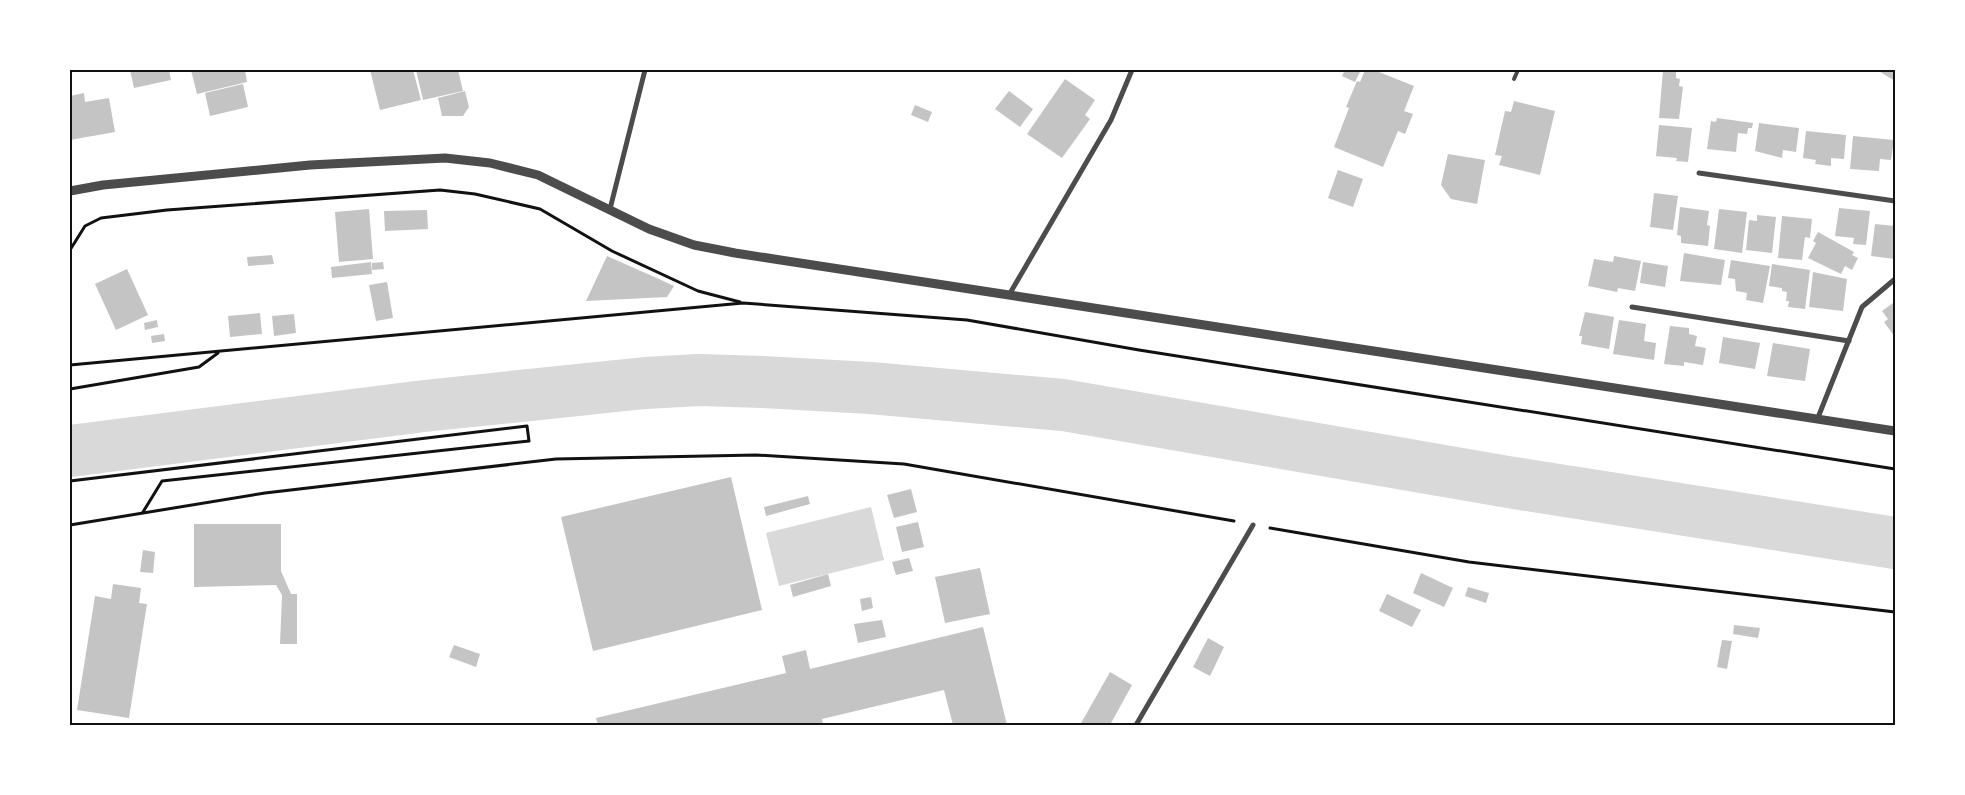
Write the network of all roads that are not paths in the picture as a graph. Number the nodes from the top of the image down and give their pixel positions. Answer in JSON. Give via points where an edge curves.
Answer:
{"nodes":[{"id":1,"x":644,"y":70,"type":"edge"},
{"id":2,"x":1132,"y":70,"type":"edge"},
{"id":3,"x":1518,"y":70,"type":"edge"},
{"id":4,"x":1514,"y":79,"type":"dead end"},
{"id":5,"x":1699,"y":173,"type":"dead end"},
{"id":6,"x":70,"y":192,"type":"edge"},
{"id":7,"x":1895,"y":201,"type":"edge"},
{"id":8,"x":610,"y":209,"type":"junction"},
{"id":9,"x":1895,"y":279,"type":"edge"},
{"id":10,"x":1010,"y":294,"type":"junction"},
{"id":11,"x":1632,"y":307,"type":"dead end"},
{"id":12,"x":1849,"y":341,"type":"junction"},
{"id":13,"x":1817,"y":421,"type":"junction"},
{"id":14,"x":1895,"y":431,"type":"edge"},
{"id":15,"x":1253,"y":525,"type":"road end"},
{"id":16,"x":1136,"y":725,"type":"edge"}],
"edges":[{"from":1,"to":8,"type":"street"},
{"from":2,"to":10,"type":"street","via":[[1111,120]]},
{"from":3,"to":4,"type":"lane"},
{"from":5,"to":7,"type":"street"},
{"from":6,"to":8,"type":"street","via":[[102,185],[310,165],[445,158],[490,163],[538,175]]},
{"from":8,"to":10,"type":"street","via":[[649,229],[694,245]]},
{"from":9,"to":12,"type":"street","via":[[1862,307]]},
{"from":10,"to":13,"type":"street"},
{"from":11,"to":12,"type":"street"},
{"from":12,"to":13,"type":"street"},
{"from":13,"to":14,"type":"street"},
{"from":15,"to":16,"type":"street"}]}
